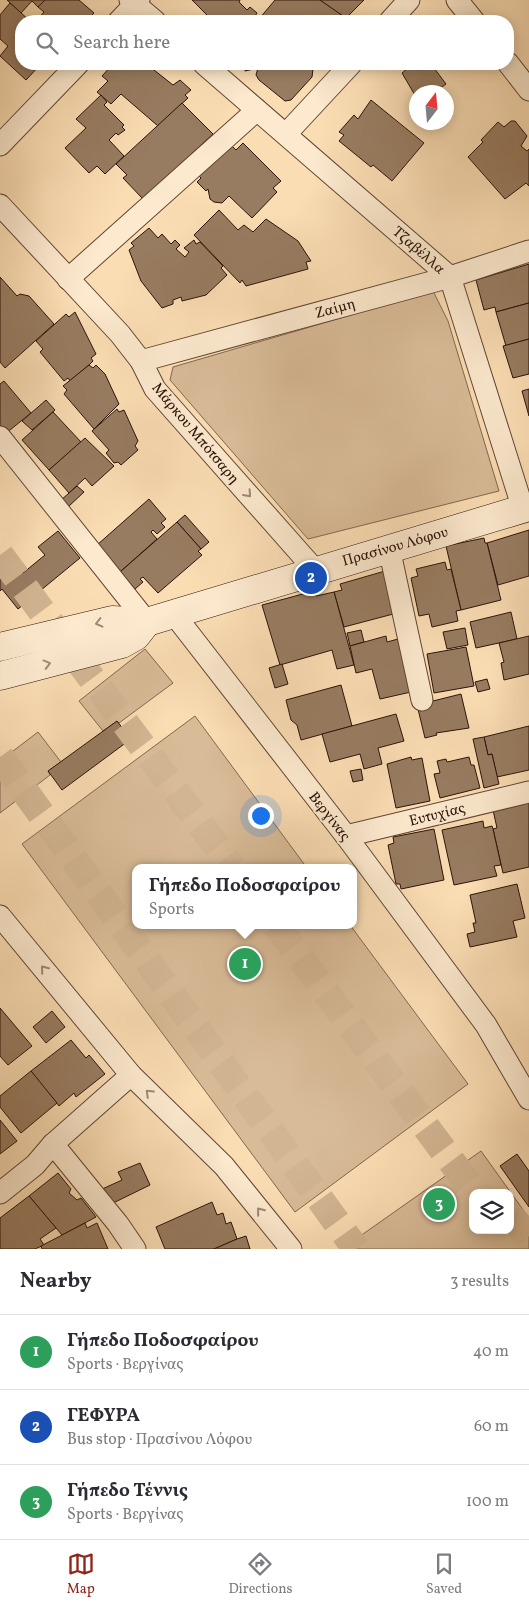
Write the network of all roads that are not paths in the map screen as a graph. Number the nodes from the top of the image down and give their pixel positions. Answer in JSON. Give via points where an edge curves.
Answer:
{"nodes":[{"id":1,"x":409,"y":0,"type":"edge"},
{"id":2,"x":457,"y":0,"type":"edge"},
{"id":3,"x":135,"y":1,"type":"edge"},
{"id":4,"x":124,"y":15,"type":"edge"},
{"id":5,"x":149,"y":15,"type":"edge"},
{"id":6,"x":395,"y":15,"type":"edge"},
{"id":7,"x":469,"y":15,"type":"edge"},
{"id":8,"x":72,"y":70,"type":"edge"},
{"id":9,"x":211,"y":70,"type":"edge"},
{"id":10,"x":345,"y":70,"type":"edge"},
{"id":11,"x":513,"y":70,"type":"edge"},
{"id":12,"x":529,"y":90,"type":"edge"},
{"id":13,"x":258,"y":110,"type":"junction"},
{"id":14,"x":286,"y":134,"type":"junction"},
{"id":15,"x":0,"y":145,"type":"edge"},
{"id":16,"x":0,"y":205,"type":"edge"},
{"id":17,"x":529,"y":251,"type":"edge"},
{"id":18,"x":450,"y":277,"type":"junction"},
{"id":19,"x":68,"y":279,"type":"junction"},
{"id":20,"x":141,"y":361,"type":"junction"},
{"id":21,"x":0,"y":438,"type":"edge"},
{"id":22,"x":526,"y":508,"type":"edge"},
{"id":23,"x":389,"y":548,"type":"junction"},
{"id":24,"x":315,"y":570,"type":"junction"},
{"id":25,"x":173,"y":613,"type":"junction"},
{"id":26,"x":147,"y":622,"type":"junction"},
{"id":27,"x":0,"y":647,"type":"edge"},
{"id":28,"x":0,"y":676,"type":"edge"},
{"id":29,"x":422,"y":700,"type":"dead end"},
{"id":30,"x":529,"y":792,"type":"edge"},
{"id":31,"x":346,"y":836,"type":"junction"},
{"id":32,"x":0,"y":916,"type":"edge"},
{"id":33,"x":131,"y":1075,"type":"junction"},
{"id":34,"x":529,"y":1099,"type":"edge"},
{"id":35,"x":53,"y":1144,"type":"junction"},
{"id":36,"x":0,"y":1193,"type":"edge"},
{"id":37,"x":135,"y":1249,"type":"edge"},
{"id":38,"x":290,"y":1249,"type":"edge"}],
"edges":[{"from":1,"to":6,"type":"street"},
{"from":2,"to":7,"type":"street"},
{"from":3,"to":4,"type":"street"},
{"from":3,"to":5,"type":"street"},
{"from":8,"to":15,"type":"street"},
{"from":9,"to":13,"type":"street","name":"Τζαβέλλα"},
{"from":10,"to":14,"type":"street"},
{"from":11,"to":12,"type":"street"},
{"from":13,"to":14,"type":"street","name":"Τζαβέλλα"},
{"from":13,"to":19,"type":"street"},
{"from":14,"to":18,"type":"street","name":"Τζαβέλλα"},
{"from":16,"to":19,"type":"street","name":"Μάρκου Μπότσαρη"},
{"from":17,"to":18,"type":"street","name":"Ζαίμη"},
{"from":18,"to":20,"type":"street","name":"Ζαίμη"},
{"from":18,"to":22,"type":"street","name":"Τζαβέλλα"},
{"from":19,"to":20,"type":"street","name":"Μάρκου Μπότσαρη"},
{"from":20,"to":24,"type":"street","name":"Μάρκου Μπότσαρη","one_way":true,"via":[[155,389]]},
{"from":21,"to":26,"type":"street"},
{"from":22,"to":23,"type":"street","name":"Πρασίνου Λόφου"},
{"from":23,"to":24,"type":"street","name":"Πρασίνου Λόφου"},
{"from":23,"to":29,"type":"street"},
{"from":24,"to":25,"type":"street","name":"Πρασίνου Λόφου"},
{"from":25,"to":26,"type":"street","name":"Πρασίνου Λόφου"},
{"from":25,"to":31,"type":"street","name":"Βεργίνας"},
{"from":26,"to":27,"type":"street","name":"Πρασίνου Λόφου","one_way":true,"via":[[112,620]]},
{"from":28,"to":26,"type":"street","name":"Πρασίνου Λόφου","one_way":true,"via":[[122,644],[136,636]]},
{"from":30,"to":31,"type":"street","name":"Ευτυχίας"},
{"from":31,"to":34,"type":"street","name":"Βεργίνας","via":[[486,1025]]},
{"from":33,"to":32,"type":"street","one_way":true},
{"from":33,"to":35,"type":"street"},
{"from":38,"to":33,"type":"street","one_way":true,"via":[[224,1166]]},
{"from":35,"to":36,"type":"street","via":[[35,1165]]},
{"from":35,"to":37,"type":"street"}]}
